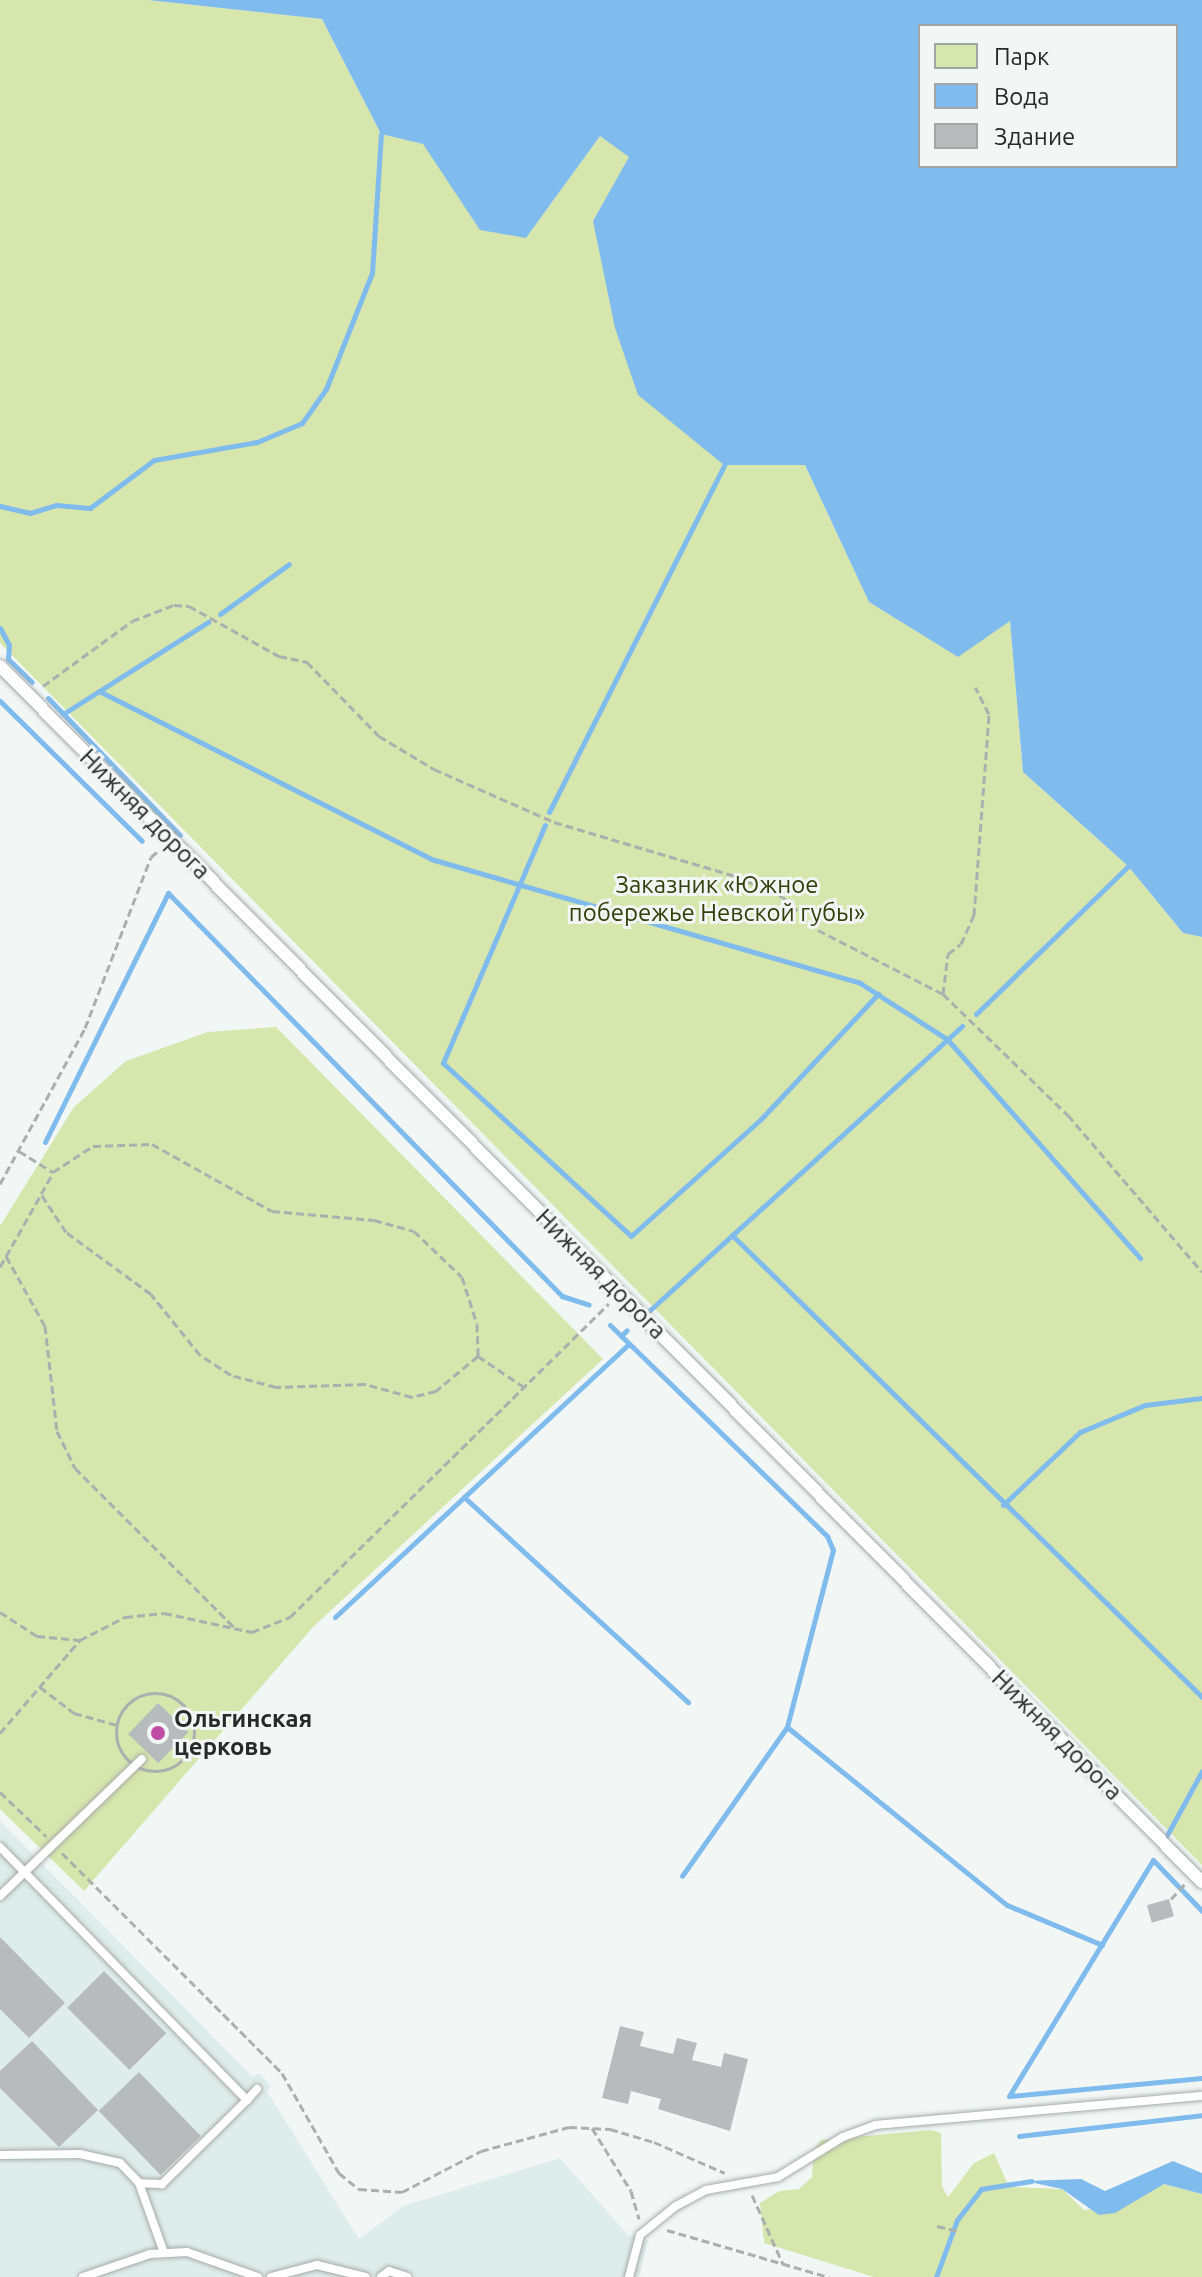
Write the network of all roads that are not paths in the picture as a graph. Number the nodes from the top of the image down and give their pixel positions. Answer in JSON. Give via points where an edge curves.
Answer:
{"nodes":[{"id":1,"x":0,"y":666,"type":"edge"},
{"id":2,"x":142,"y":1759,"type":"dead end"},
{"id":3,"x":0,"y":1847,"type":"edge"},
{"id":4,"x":24,"y":1872,"type":"junction"},
{"id":5,"x":1202,"y":1882,"type":"edge"},
{"id":6,"x":0,"y":1896,"type":"edge"},
{"id":7,"x":257,"y":2089,"type":"dead end"},
{"id":8,"x":1202,"y":2096,"type":"edge"},
{"id":9,"x":247,"y":2100,"type":"junction"},
{"id":10,"x":0,"y":2155,"type":"edge"},
{"id":11,"x":139,"y":2183,"type":"junction"},
{"id":12,"x":164,"y":2253,"type":"junction"},
{"id":13,"x":83,"y":2277,"type":"edge"},
{"id":14,"x":258,"y":2277,"type":"edge"},
{"id":15,"x":271,"y":2277,"type":"edge"},
{"id":16,"x":366,"y":2277,"type":"edge"},
{"id":17,"x":381,"y":2277,"type":"edge"},
{"id":18,"x":407,"y":2277,"type":"edge"},
{"id":19,"x":629,"y":2277,"type":"edge"}],
"edges":[{"from":1,"to":5,"type":"street","name":"Нижняя дорога"},
{"from":2,"to":4,"type":"lane"},
{"from":3,"to":4,"type":"lane"},
{"from":4,"to":6,"type":"lane"},
{"from":4,"to":9,"type":"lane"},
{"from":7,"to":9,"type":"lane"},
{"from":8,"to":19,"type":"lane","via":[[876,2125],[747,2187],[706,2190],[647,2224]]},
{"from":9,"to":11,"type":"lane","via":[[162,2184]]},
{"from":10,"to":11,"type":"lane","via":[[102,2157],[120,2163]]},
{"from":11,"to":12,"type":"lane"},
{"from":12,"to":13,"type":"lane"},
{"from":12,"to":14,"type":"lane","via":[[200,2254]]},
{"from":15,"to":16,"type":"lane","via":[[317,2265]]},
{"from":17,"to":18,"type":"lane","via":[[389,2271]]}]}
